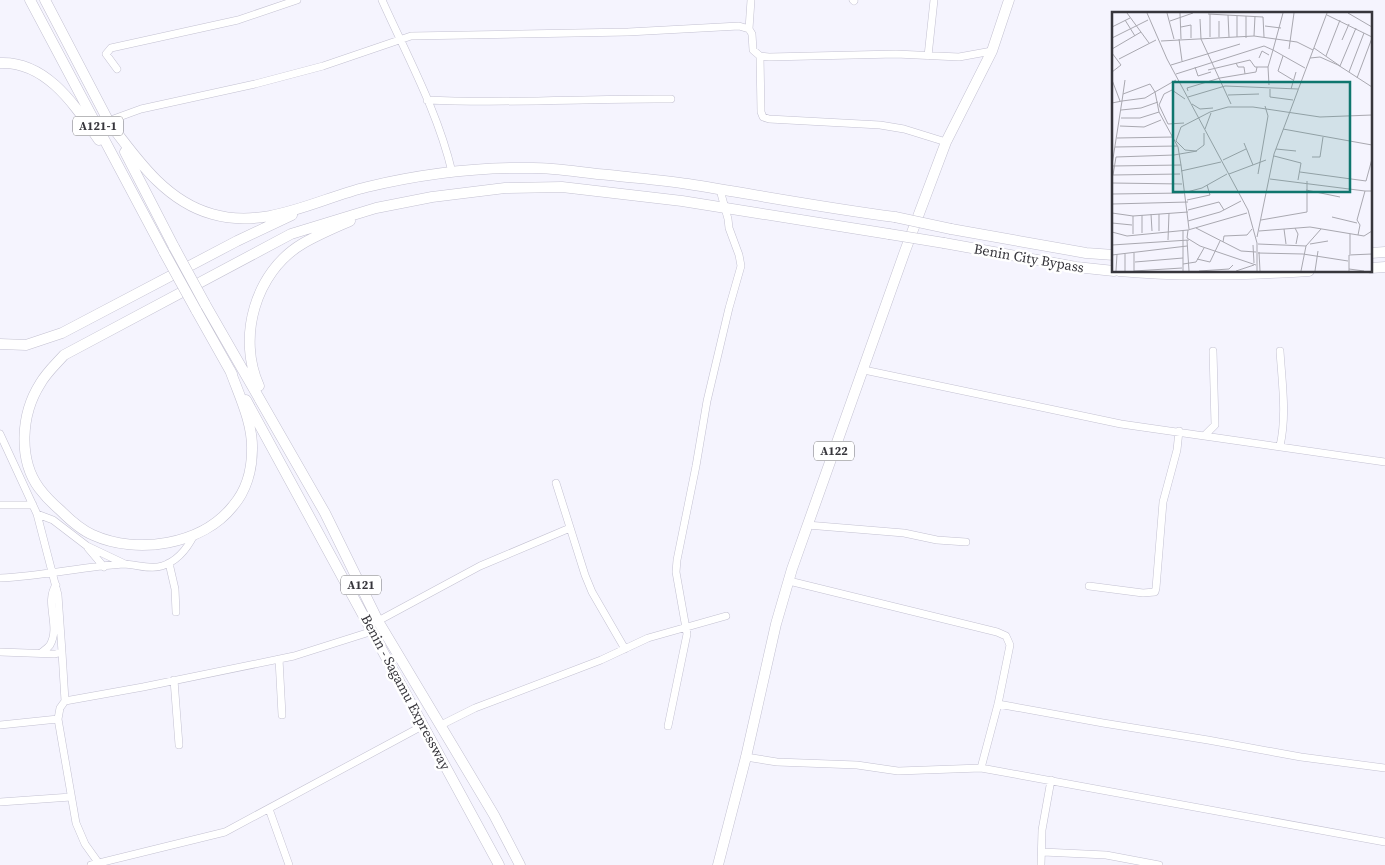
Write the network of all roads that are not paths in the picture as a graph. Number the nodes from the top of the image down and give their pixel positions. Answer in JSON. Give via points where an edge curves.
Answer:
{"nodes":[{"id":1,"x":30,"y":0,"type":"edge"},
{"id":2,"x":45,"y":0,"type":"edge"},
{"id":3,"x":297,"y":0,"type":"edge"},
{"id":4,"x":382,"y":0,"type":"edge"},
{"id":5,"x":751,"y":0,"type":"edge"},
{"id":6,"x":934,"y":0,"type":"edge"},
{"id":7,"x":1009,"y":0,"type":"edge"},
{"id":8,"x":749,"y":29,"type":"junction"},
{"id":9,"x":400,"y":39,"type":"junction"},
{"id":10,"x":992,"y":50,"type":"junction"},
{"id":11,"x":760,"y":56,"type":"junction"},
{"id":12,"x":928,"y":56,"type":"junction"},
{"id":13,"x":0,"y":63,"type":"edge"},
{"id":14,"x":117,"y":69,"type":"dead end"},
{"id":15,"x":671,"y":99,"type":"dead end"},
{"id":16,"x":427,"y":100,"type":"junction"},
{"id":17,"x":108,"y":121,"type":"junction"},
{"id":18,"x":946,"y":142,"type":"junction"},
{"id":19,"x":122,"y":170,"type":"junction"},
{"id":20,"x":452,"y":172,"type":"junction"},
{"id":21,"x":720,"y":190,"type":"junction"},
{"id":22,"x":322,"y":201,"type":"junction"},
{"id":23,"x":376,"y":208,"type":"junction"},
{"id":24,"x":725,"y":208,"type":"junction"},
{"id":25,"x":169,"y":249,"type":"junction"},
{"id":26,"x":1385,"y":252,"type":"edge"},
{"id":27,"x":1372,"y":253,"type":"edge"},
{"id":28,"x":1112,"y":255,"type":"edge"},
{"id":29,"x":1385,"y":267,"type":"edge"},
{"id":30,"x":1372,"y":268,"type":"edge"},
{"id":31,"x":1112,"y":271,"type":"edge"},
{"id":32,"x":1128,"y":272,"type":"edge"},
{"id":33,"x":1289,"y":272,"type":"edge"},
{"id":34,"x":201,"y":307,"type":"junction"},
{"id":35,"x":0,"y":344,"type":"edge"},
{"id":36,"x":1213,"y":351,"type":"dead end"},
{"id":37,"x":1280,"y":351,"type":"dead end"},
{"id":38,"x":230,"y":370,"type":"junction"},
{"id":39,"x":864,"y":370,"type":"junction"},
{"id":40,"x":1179,"y":431,"type":"junction"},
{"id":41,"x":280,"y":434,"type":"junction"},
{"id":42,"x":0,"y":435,"type":"edge"},
{"id":43,"x":1205,"y":435,"type":"junction"},
{"id":44,"x":1280,"y":446,"type":"junction"},
{"id":45,"x":1385,"y":462,"type":"edge"},
{"id":46,"x":556,"y":483,"type":"dead end"},
{"id":47,"x":0,"y":505,"type":"edge"},
{"id":48,"x":33,"y":505,"type":"junction"},
{"id":49,"x":38,"y":514,"type":"junction"},
{"id":50,"x":807,"y":525,"type":"junction"},
{"id":51,"x":570,"y":528,"type":"junction"},
{"id":52,"x":194,"y":534,"type":"junction"},
{"id":53,"x":966,"y":542,"type":"dead end"},
{"id":54,"x":87,"y":546,"type":"junction"},
{"id":55,"x":169,"y":563,"type":"junction"},
{"id":56,"x":126,"y":564,"type":"junction"},
{"id":57,"x":104,"y":566,"type":"junction"},
{"id":58,"x":53,"y":573,"type":"junction"},
{"id":59,"x":0,"y":578,"type":"edge"},
{"id":60,"x":789,"y":580,"type":"junction"},
{"id":61,"x":56,"y":585,"type":"junction"},
{"id":62,"x":1090,"y":586,"type":"dead end"},
{"id":63,"x":176,"y":612,"type":"dead end"},
{"id":64,"x":726,"y":616,"type":"dead end"},
{"id":65,"x":378,"y":620,"type":"junction"},
{"id":66,"x":687,"y":627,"type":"junction"},
{"id":67,"x":373,"y":631,"type":"junction"},
{"id":68,"x":625,"y":649,"type":"junction"},
{"id":69,"x":0,"y":652,"type":"edge"},
{"id":70,"x":62,"y":652,"type":"junction"},
{"id":71,"x":41,"y":653,"type":"junction"},
{"id":72,"x":279,"y":659,"type":"junction"},
{"id":73,"x":174,"y":680,"type":"junction"},
{"id":74,"x":65,"y":701,"type":"junction"},
{"id":75,"x":998,"y":704,"type":"junction"},
{"id":76,"x":282,"y":715,"type":"dead end"},
{"id":77,"x":58,"y":719,"type":"junction"},
{"id":78,"x":0,"y":725,"type":"edge"},
{"id":79,"x":424,"y":725,"type":"junction"},
{"id":80,"x":441,"y":725,"type":"junction"},
{"id":81,"x":668,"y":726,"type":"dead end"},
{"id":82,"x":179,"y":745,"type":"dead end"},
{"id":83,"x":746,"y":757,"type":"junction"},
{"id":84,"x":981,"y":768,"type":"junction"},
{"id":85,"x":1385,"y":768,"type":"edge"},
{"id":86,"x":1051,"y":780,"type":"junction"},
{"id":87,"x":71,"y":798,"type":"junction"},
{"id":88,"x":0,"y":802,"type":"edge"},
{"id":89,"x":269,"y":809,"type":"junction"},
{"id":90,"x":1385,"y":842,"type":"edge"},
{"id":91,"x":1043,"y":852,"type":"junction"},
{"id":92,"x":100,"y":864,"type":"edge"},
{"id":93,"x":91,"y":865,"type":"edge"},
{"id":94,"x":290,"y":865,"type":"edge"},
{"id":95,"x":499,"y":865,"type":"edge"},
{"id":96,"x":520,"y":865,"type":"edge"},
{"id":97,"x":718,"y":865,"type":"edge"},
{"id":98,"x":1041,"y":865,"type":"edge"},
{"id":99,"x":1159,"y":865,"type":"edge"}],
"edges":[{"from":1,"to":19,"type":"highway","number":"A121-1"},
{"from":2,"to":17,"type":"highway","number":"A121-1"},
{"from":3,"to":14,"type":"street","via":[[238,20],[111,48],[106,54]]},
{"from":4,"to":9,"type":"street"},
{"from":5,"to":8,"type":"street"},
{"from":6,"to":12,"type":"street"},
{"from":7,"to":10,"type":"highway","number":"A122"},
{"from":8,"to":9,"type":"street","via":[[739,26],[628,32],[411,36]]},
{"from":8,"to":11,"type":"street","via":[[753,50]]},
{"from":9,"to":16,"type":"street"},
{"from":9,"to":17,"type":"street","via":[[322,66],[141,109]]},
{"from":10,"to":12,"type":"street","via":[[959,57]]},
{"from":10,"to":18,"type":"highway","number":"A122"},
{"from":11,"to":12,"type":"street"},
{"from":11,"to":18,"type":"street","via":[[763,117],[880,125]]},
{"from":13,"to":19,"type":"highway","via":[[30,68],[66,94]]},
{"from":15,"to":16,"type":"street"},
{"from":16,"to":20,"type":"street"},
{"from":17,"to":22,"type":"highway","via":[[140,165],[169,192],[212,214],[256,219]]},
{"from":17,"to":25,"type":"highway","number":"A121-1"},
{"from":18,"to":39,"type":"highway","number":"A122"},
{"from":19,"to":25,"type":"highway","number":"A121-1"},
{"from":20,"to":21,"type":"highway","name":"Benin City Bypass","via":[[535,168]]},
{"from":20,"to":22,"type":"highway","name":"Benin City Bypass","via":[[366,187]]},
{"from":21,"to":24,"type":"street"},
{"from":21,"to":28,"type":"highway","name":"Benin City Bypass","bridge":true},
{"from":22,"to":35,"type":"highway","via":[[237,241],[62,333],[26,345]]},
{"from":23,"to":24,"type":"highway","name":"Benin City Bypass","via":[[505,188],[562,187]]},
{"from":23,"to":41,"type":"highway","via":[[301,245],[280,262],[262,289],[252,314],[249,348],[254,376]]},
{"from":23,"to":52,"type":"highway","via":[[290,234],[64,355],[40,383],[24,428],[27,462],[39,488],[56,507],[93,535],[133,545],[155,545]]},
{"from":24,"to":31,"type":"highway","name":"Benin City Bypass","bridge":true},
{"from":24,"to":66,"type":"street","via":[[741,266],[707,401],[677,560],[676,572]]},
{"from":25,"to":34,"type":"highway","number":"A121","bridge":true},
{"from":26,"to":27,"type":"highway"},
{"from":29,"to":30,"type":"highway"},
{"from":32,"to":33,"type":"highway","via":[[1156,275]]},
{"from":34,"to":38,"type":"highway","name":"Benin - Sagamu Expressway","number":"A121"},
{"from":34,"to":41,"type":"highway","number":"A121"},
{"from":36,"to":43,"type":"street","via":[[1215,419]]},
{"from":37,"to":44,"type":"street","via":[[1284,429]]},
{"from":38,"to":52,"type":"highway","via":[[250,425],[253,449],[248,478],[232,507],[218,521]]},
{"from":38,"to":67,"type":"highway","name":"Benin - Sagamu Expressway","number":"A121"},
{"from":39,"to":40,"type":"street","via":[[1121,424]]},
{"from":39,"to":50,"type":"highway","number":"A122"},
{"from":40,"to":43,"type":"street"},
{"from":40,"to":62,"type":"street","via":[[1179,443],[1163,502],[1155,592],[1143,594]]},
{"from":41,"to":65,"type":"highway","number":"A121","via":[[326,513]]},
{"from":42,"to":48,"type":"street"},
{"from":43,"to":44,"type":"street"},
{"from":44,"to":45,"type":"street"},
{"from":46,"to":51,"type":"street"},
{"from":47,"to":48,"type":"street"},
{"from":48,"to":49,"type":"street"},
{"from":49,"to":54,"type":"street","via":[[53,520]]},
{"from":49,"to":58,"type":"street"},
{"from":50,"to":53,"type":"street","via":[[904,532],[937,540]]},
{"from":50,"to":60,"type":"highway","number":"A122"},
{"from":51,"to":65,"type":"street","via":[[480,566]]},
{"from":51,"to":68,"type":"street","via":[[592,592]]},
{"from":52,"to":55,"type":"street","via":[[187,549]]},
{"from":54,"to":56,"type":"street"},
{"from":54,"to":57,"type":"street"},
{"from":55,"to":56,"type":"street","via":[[151,567]]},
{"from":55,"to":63,"type":"street"},
{"from":56,"to":57,"type":"street"},
{"from":57,"to":58,"type":"street"},
{"from":58,"to":59,"type":"street"},
{"from":58,"to":61,"type":"street"},
{"from":60,"to":75,"type":"street","via":[[1006,636],[1010,645]]},
{"from":60,"to":83,"type":"highway","number":"A122"},
{"from":61,"to":70,"type":"street"},
{"from":61,"to":71,"type":"street","via":[[50,598],[53,632],[50,645]]},
{"from":64,"to":66,"type":"street"},
{"from":65,"to":80,"type":"highway","number":"A121"},
{"from":66,"to":68,"type":"street","via":[[648,638]]},
{"from":66,"to":81,"type":"street"},
{"from":67,"to":72,"type":"street"},
{"from":67,"to":79,"type":"highway","name":"Benin - Sagamu Expressway","number":"A121"},
{"from":68,"to":80,"type":"street","via":[[475,708]]},
{"from":69,"to":71,"type":"street"},
{"from":70,"to":71,"type":"street"},
{"from":70,"to":74,"type":"street"},
{"from":72,"to":73,"type":"street"},
{"from":72,"to":76,"type":"street"},
{"from":73,"to":74,"type":"street"},
{"from":73,"to":82,"type":"street"},
{"from":74,"to":77,"type":"street"},
{"from":75,"to":84,"type":"street"},
{"from":75,"to":85,"type":"street","via":[[1302,757]]},
{"from":77,"to":78,"type":"street"},
{"from":77,"to":87,"type":"street"},
{"from":79,"to":89,"type":"street"},
{"from":79,"to":95,"type":"highway","name":"Benin - Sagamu Expressway","number":"A121"},
{"from":80,"to":96,"type":"highway","number":"A121"},
{"from":83,"to":84,"type":"street","via":[[898,770]]},
{"from":83,"to":97,"type":"highway","number":"A122"},
{"from":84,"to":86,"type":"street"},
{"from":86,"to":90,"type":"street"},
{"from":86,"to":91,"type":"street","via":[[1042,830]]},
{"from":87,"to":88,"type":"street"},
{"from":87,"to":92,"type":"street","via":[[85,844]]},
{"from":89,"to":92,"type":"street","via":[[225,832]]},
{"from":89,"to":94,"type":"street"},
{"from":91,"to":98,"type":"street"},
{"from":91,"to":99,"type":"street","via":[[1106,856]]},
{"from":92,"to":93,"type":"street"}]}
